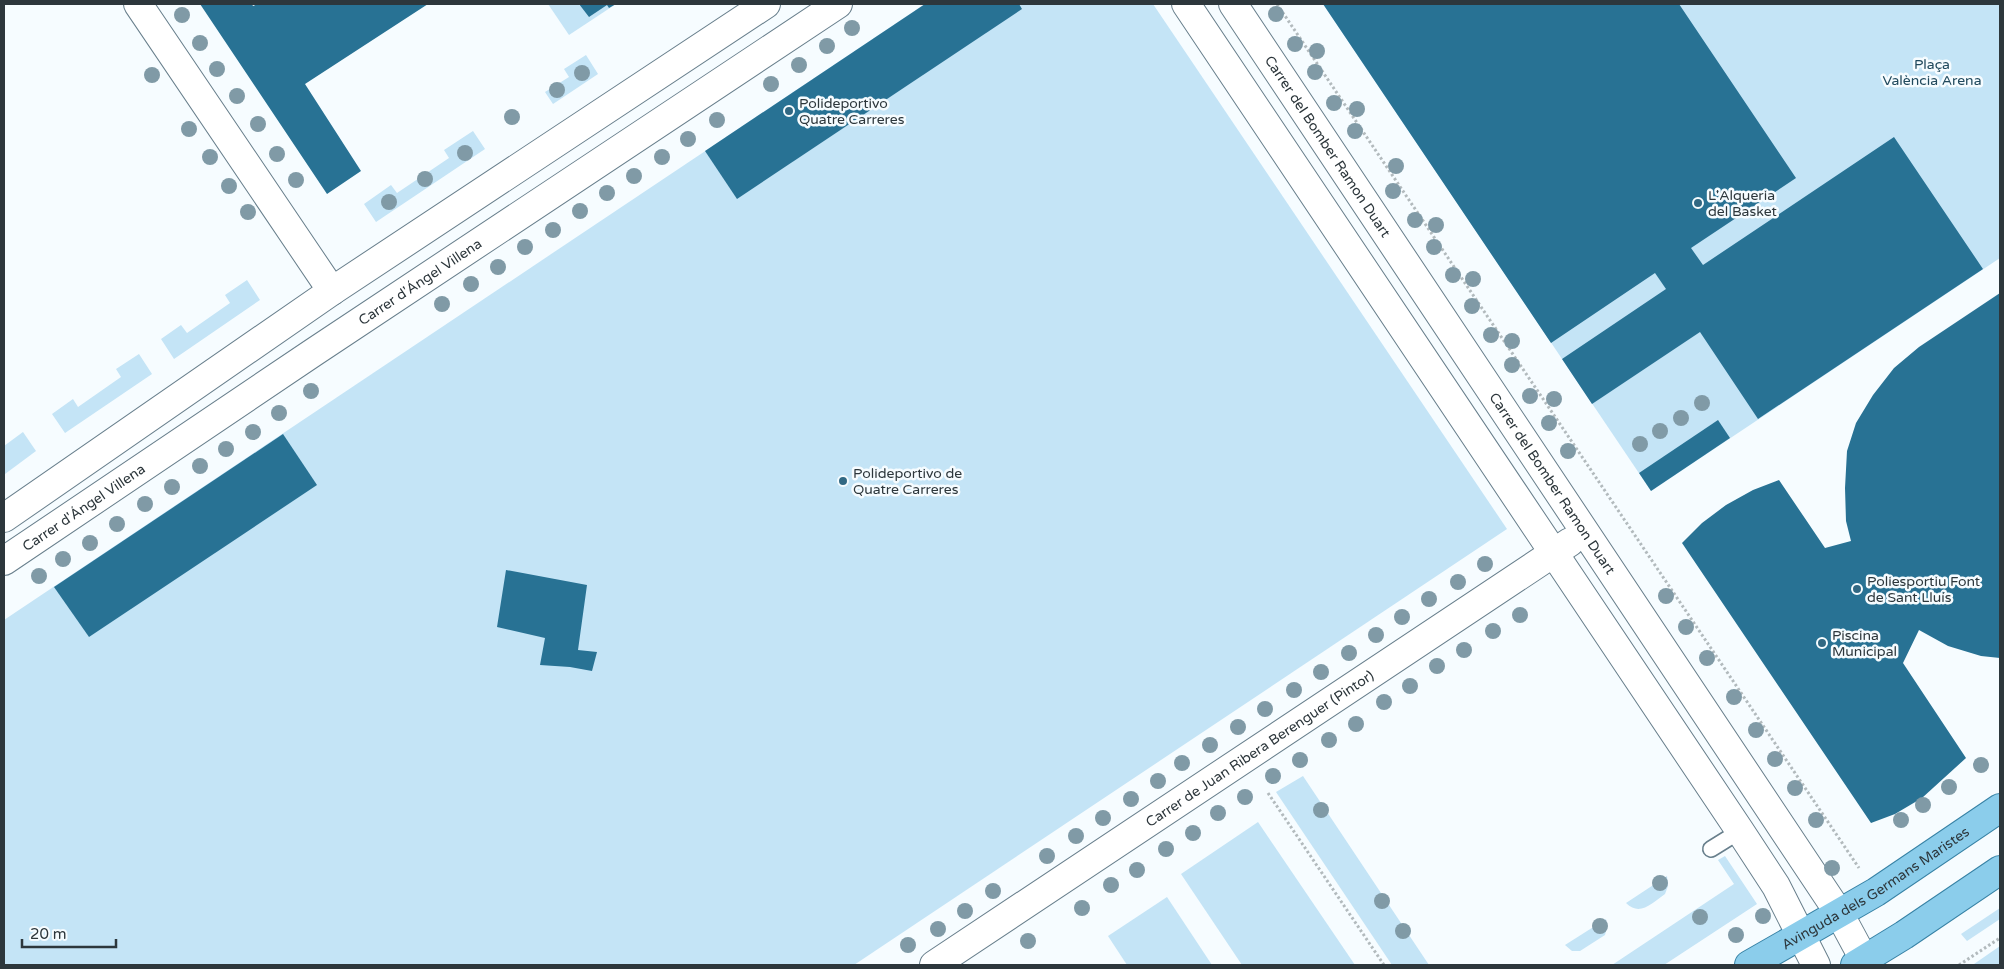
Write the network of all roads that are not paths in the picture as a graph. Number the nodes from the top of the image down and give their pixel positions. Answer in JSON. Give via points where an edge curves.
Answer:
{"nodes":[{"id":1,"x":138,"y":4,"type":"edge"},
{"id":2,"x":766,"y":4,"type":"edge"},
{"id":3,"x":838,"y":4,"type":"edge"},
{"id":4,"x":1186,"y":4,"type":"edge"},
{"id":5,"x":1233,"y":4,"type":"edge"},
{"id":6,"x":332,"y":291,"type":"junction"},
{"id":7,"x":4,"y":518,"type":"edge"},
{"id":8,"x":1585,"y":532,"type":"junction"},
{"id":9,"x":1554,"y":552,"type":"junction"},
{"id":10,"x":4,"y":561,"type":"edge"},
{"id":11,"x":2000,"y":808,"type":"edge"},
{"id":12,"x":1740,"y":831,"type":"junction"},
{"id":13,"x":1711,"y":850,"type":"dead end"},
{"id":14,"x":2000,"y":870,"type":"edge"},
{"id":15,"x":1839,"y":912,"type":"junction"},
{"id":16,"x":1800,"y":934,"type":"junction"},
{"id":17,"x":1862,"y":964,"type":"edge"},
{"id":18,"x":934,"y":965,"type":"edge"},
{"id":19,"x":1749,"y":965,"type":"edge"},
{"id":20,"x":1816,"y":965,"type":"edge"}],
"edges":[{"from":1,"to":6,"type":"street"},
{"from":2,"to":6,"type":"street"},
{"from":3,"to":10,"type":"street","name":"Carrer d'Ángel Villena"},
{"from":4,"to":9,"type":"street"},
{"from":5,"to":8,"type":"street","name":"Carrer del Bomber Ramon Duart"},
{"from":6,"to":7,"type":"street"},
{"from":8,"to":9,"type":"street","name":"Carrer de Juan Ribera Berenguer (Pintor)"},
{"from":8,"to":15,"type":"street","name":"Carrer del Bomber Ramon Duart"},
{"from":9,"to":12,"type":"street"},
{"from":9,"to":18,"type":"street","name":"Carrer de Juan Ribera Berenguer (Pintor)"},
{"from":11,"to":15,"type":"main road","name":"Avinguda dels Germans Maristes","via":[[1876,892]]},
{"from":12,"to":13,"type":"lane"},
{"from":12,"to":16,"type":"street","via":[[1776,886]]},
{"from":14,"to":17,"type":"main road"},
{"from":15,"to":16,"type":"main road","name":"Avinguda dels Germans Maristes"},
{"from":15,"to":17,"type":"street","name":"Carrer del Bomber Ramon Duart"},
{"from":16,"to":19,"type":"main road","name":"Avinguda dels Germans Maristes"},
{"from":16,"to":20,"type":"street"}]}
